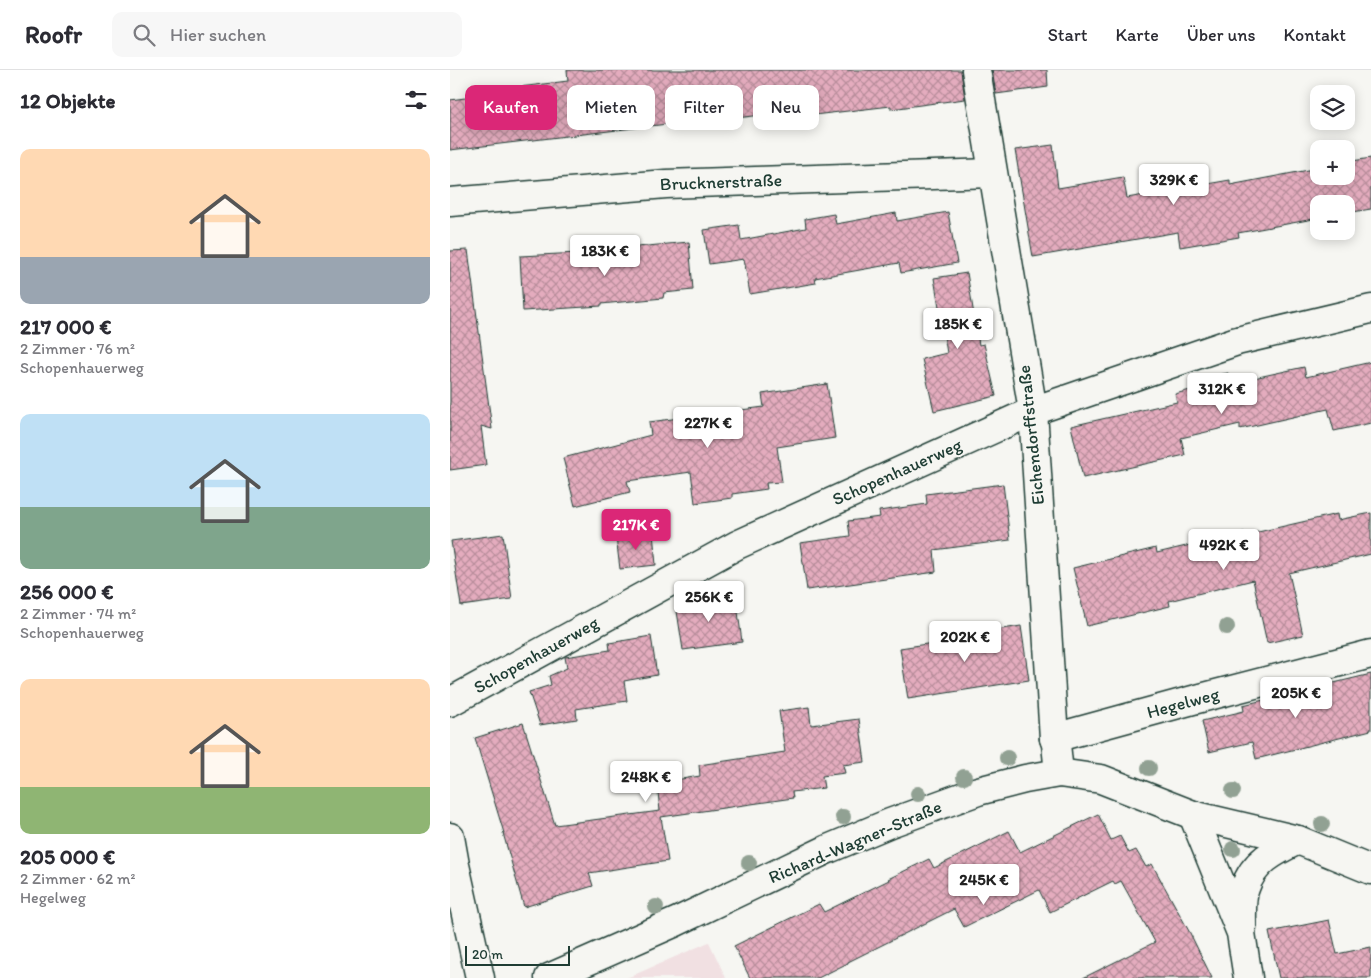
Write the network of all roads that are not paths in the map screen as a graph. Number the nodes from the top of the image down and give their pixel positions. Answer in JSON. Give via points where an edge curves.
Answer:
{"nodes":[{"id":1,"x":976,"y":70,"type":"edge"},
{"id":2,"x":992,"y":173,"type":"junction"},
{"id":3,"x":450,"y":202,"type":"edge"},
{"id":4,"x":1371,"y":309,"type":"edge"},
{"id":5,"x":1032,"y":411,"type":"junction"},
{"id":6,"x":1371,"y":654,"type":"edge"},
{"id":7,"x":450,"y":702,"type":"edge"},
{"id":8,"x":1054,"y":738,"type":"junction"},
{"id":9,"x":1059,"y":773,"type":"junction"},
{"id":10,"x":1193,"y":815,"type":"junction"},
{"id":11,"x":450,"y":838,"type":"edge"},
{"id":12,"x":1298,"y":840,"type":"junction"},
{"id":13,"x":1371,"y":870,"type":"edge"},
{"id":14,"x":1241,"y":933,"type":"junction"},
{"id":15,"x":480,"y":978,"type":"edge"},
{"id":16,"x":549,"y":978,"type":"edge"},
{"id":17,"x":1248,"y":978,"type":"edge"}],
"edges":[{"from":1,"to":2,"type":"street","name":"Eichendorffstraße"},
{"from":2,"to":3,"type":"street","name":"Brucknerstraße","via":[[666,184]]},
{"from":2,"to":5,"type":"street","name":"Eichendorffstraße"},
{"from":4,"to":5,"type":"street","name":"Schopenhauerweg","via":[[1236,341]]},
{"from":5,"to":7,"type":"street","name":"Schopenhauerweg","via":[[737,545]]},
{"from":5,"to":8,"type":"street","name":"Eichendorffstraße"},
{"from":6,"to":8,"type":"street","name":"Hegelweg"},
{"from":8,"to":9,"type":"street","name":"Eichendorffstraße"},
{"from":9,"to":10,"type":"street","name":"Richard-Wagner-Straße","via":[[1101,779]]},
{"from":9,"to":16,"type":"street","name":"Richard-Wagner-Straße","via":[[978,792],[890,823]]},
{"from":10,"to":12,"type":"street","name":"Richard-Wagner-Straße"},
{"from":10,"to":14,"type":"street"},
{"from":11,"to":15,"type":"street"},
{"from":12,"to":13,"type":"street","name":"Richard-Wagner-Straße"},
{"from":12,"to":14,"type":"street","via":[[1274,851],[1256,865],[1244,888]]},
{"from":14,"to":17,"type":"street"}]}
